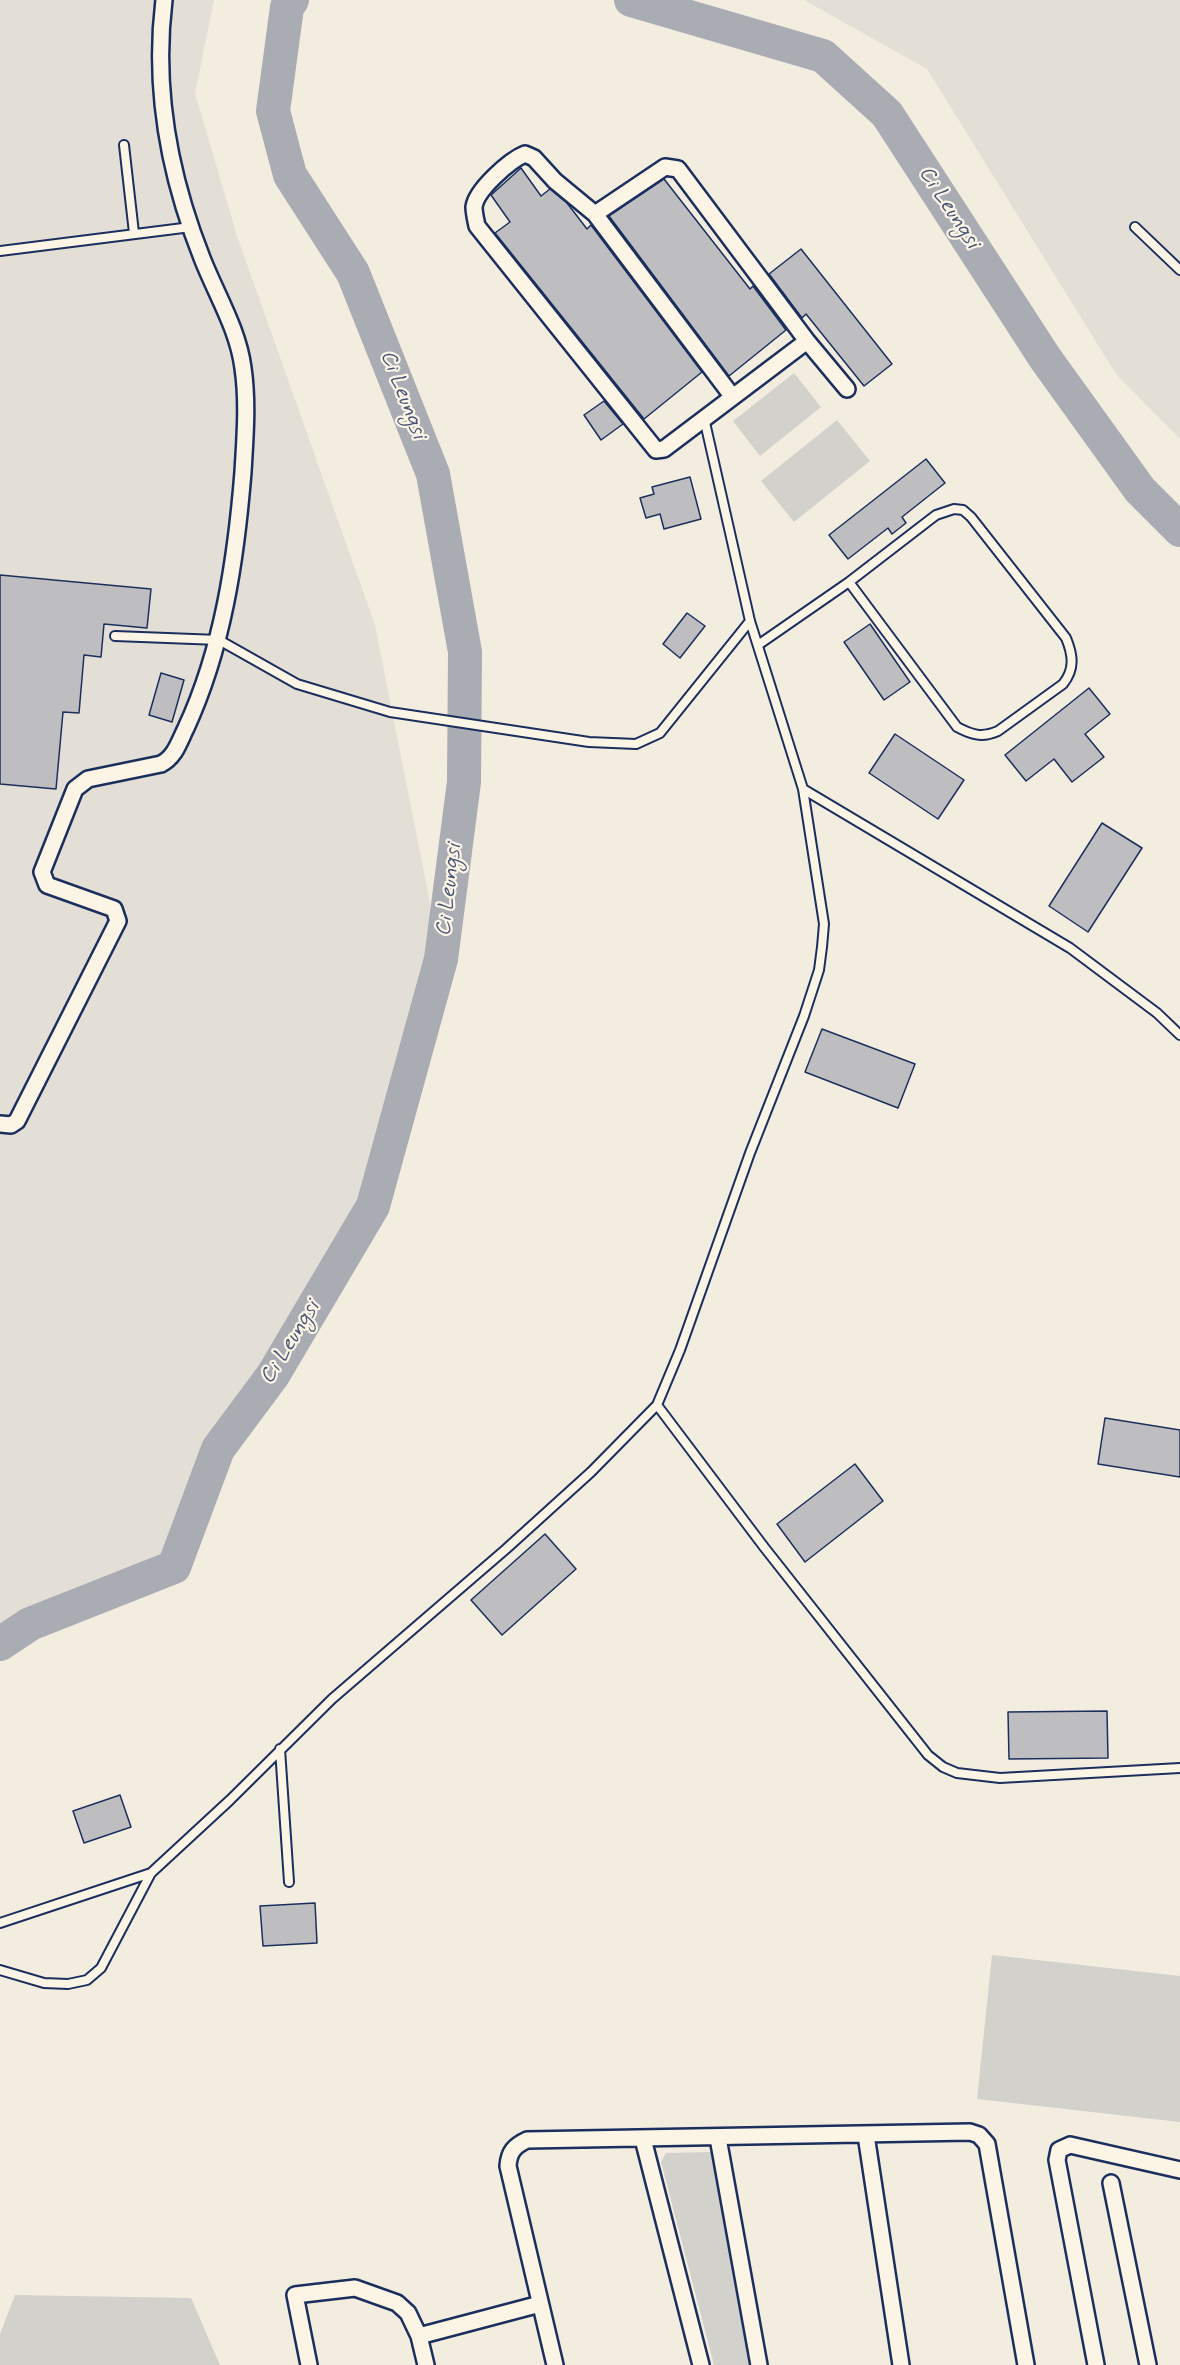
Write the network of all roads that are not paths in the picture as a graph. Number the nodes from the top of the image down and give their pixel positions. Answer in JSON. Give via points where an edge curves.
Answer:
{"nodes":[{"id":1,"x":164,"y":0,"type":"edge"},
{"id":2,"x":124,"y":145,"type":"dead end"},
{"id":3,"x":595,"y":214,"type":"junction"},
{"id":4,"x":191,"y":227,"type":"junction"},
{"id":5,"x":1136,"y":227,"type":"dead end"},
{"id":6,"x":134,"y":233,"type":"junction"},
{"id":7,"x":0,"y":250,"type":"edge"},
{"id":8,"x":1180,"y":270,"type":"edge"},
{"id":9,"x":807,"y":341,"type":"junction"},
{"id":10,"x":847,"y":389,"type":"dead end"},
{"id":11,"x":732,"y":396,"type":"junction"},
{"id":12,"x":704,"y":417,"type":"junction"},
{"id":13,"x":849,"y":582,"type":"junction"},
{"id":14,"x":750,"y":621,"type":"junction"},
{"id":15,"x":115,"y":636,"type":"dead end"},
{"id":16,"x":219,"y":640,"type":"junction"},
{"id":17,"x":758,"y":645,"type":"junction"},
{"id":18,"x":803,"y":789,"type":"junction"},
{"id":19,"x":1180,"y":1035,"type":"edge"},
{"id":20,"x":0,"y":1124,"type":"edge"},
{"id":21,"x":657,"y":1405,"type":"junction"},
{"id":22,"x":280,"y":1749,"type":"junction"},
{"id":23,"x":1180,"y":1768,"type":"edge"},
{"id":24,"x":151,"y":1873,"type":"junction"},
{"id":25,"x":289,"y":1882,"type":"dead end"},
{"id":26,"x":0,"y":1923,"type":"edge"},
{"id":27,"x":0,"y":1970,"type":"edge"},
{"id":28,"x":866,"y":2135,"type":"junction"},
{"id":29,"x":718,"y":2138,"type":"junction"},
{"id":30,"x":643,"y":2139,"type":"junction"},
{"id":31,"x":1180,"y":2170,"type":"edge"},
{"id":32,"x":1111,"y":2183,"type":"dead end"},
{"id":33,"x":540,"y":2304,"type":"junction"},
{"id":34,"x":419,"y":2336,"type":"junction"},
{"id":35,"x":309,"y":2365,"type":"edge"},
{"id":36,"x":426,"y":2365,"type":"edge"},
{"id":37,"x":555,"y":2365,"type":"edge"},
{"id":38,"x":701,"y":2365,"type":"edge"},
{"id":39,"x":759,"y":2365,"type":"edge"},
{"id":40,"x":902,"y":2365,"type":"edge"},
{"id":41,"x":1026,"y":2365,"type":"edge"},
{"id":42,"x":1096,"y":2365,"type":"edge"},
{"id":43,"x":1148,"y":2365,"type":"edge"}],
"edges":[{"from":1,"to":4,"type":"street","via":[[160,98],[179,194]]},
{"from":2,"to":6,"type":"lane"},
{"from":3,"to":9,"type":"street","via":[[665,167],[678,169]]},
{"from":3,"to":11,"type":"street"},
{"from":3,"to":12,"type":"street","via":[[525,154],[480,192],[474,207],[477,226],[654,448],[664,449]]},
{"from":4,"to":6,"type":"lane"},
{"from":4,"to":16,"type":"street","via":[[239,348],[246,395],[240,508]]},
{"from":5,"to":8,"type":"lane"},
{"from":6,"to":7,"type":"lane"},
{"from":9,"to":10,"type":"street"},
{"from":9,"to":11,"type":"street"},
{"from":11,"to":12,"type":"street"},
{"from":12,"to":14,"type":"lane"},
{"from":13,"to":13,"type":"lane","via":[[936,515],[963,510],[1066,638],[1072,663],[1070,676],[998,731],[987,736],[971,735],[957,728]]},
{"from":13,"to":17,"type":"lane"},
{"from":14,"to":16,"type":"lane","via":[[660,733],[636,744],[589,742],[390,712],[297,684]]},
{"from":14,"to":17,"type":"lane"},
{"from":15,"to":16,"type":"lane"},
{"from":16,"to":20,"type":"street","via":[[199,699],[172,759],[88,779],[75,789],[43,877],[50,886],[114,909],[118,921],[17,1121]]},
{"from":17,"to":18,"type":"lane"},
{"from":18,"to":19,"type":"lane","via":[[1070,948]]},
{"from":18,"to":21,"type":"lane","via":[[824,924],[819,970],[681,1350]]},
{"from":21,"to":22,"type":"lane","via":[[507,1549],[332,1699]]},
{"from":21,"to":23,"type":"lane","via":[[849,1658],[928,1755],[943,1767],[957,1773],[1011,1779]]},
{"from":22,"to":24,"type":"lane"},
{"from":22,"to":25,"type":"lane"},
{"from":24,"to":26,"type":"lane"},
{"from":24,"to":27,"type":"lane","via":[[101,1968],[87,1980],[44,1983]]},
{"from":28,"to":29,"type":"street"},
{"from":28,"to":40,"type":"street"},
{"from":28,"to":41,"type":"street","via":[[970,2132],[987,2144]]},
{"from":29,"to":30,"type":"street"},
{"from":29,"to":39,"type":"street"},
{"from":30,"to":33,"type":"street","via":[[526,2140],[509,2155],[508,2166]]},
{"from":30,"to":38,"type":"street"},
{"from":31,"to":42,"type":"street","via":[[1070,2145],[1059,2150],[1057,2160]]},
{"from":32,"to":43,"type":"street"},
{"from":33,"to":34,"type":"street"},
{"from":33,"to":37,"type":"street"},
{"from":34,"to":35,"type":"street","via":[[408,2313],[397,2303],[355,2288],[295,2295]]},
{"from":34,"to":36,"type":"street"}]}
